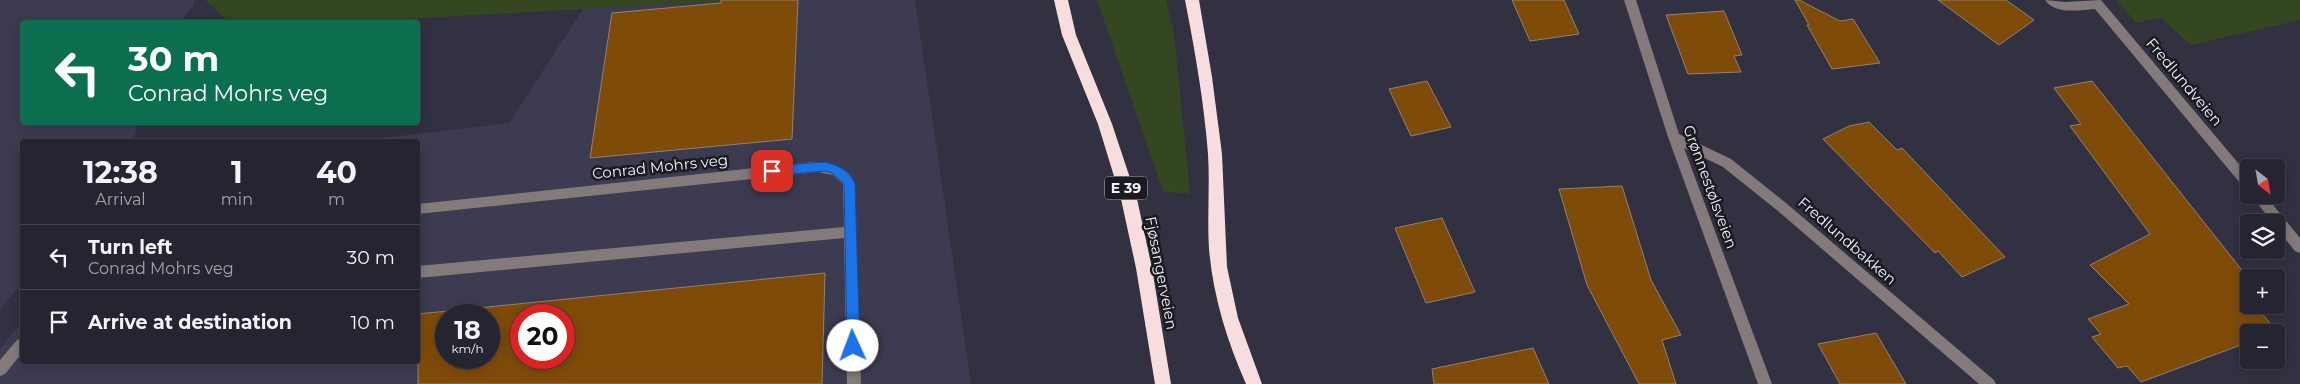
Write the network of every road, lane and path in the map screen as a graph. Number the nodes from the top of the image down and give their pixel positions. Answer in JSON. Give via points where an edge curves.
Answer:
{"nodes":[{"id":1,"x":1061,"y":0,"type":"edge"},
{"id":2,"x":1192,"y":0,"type":"edge"},
{"id":3,"x":1630,"y":0,"type":"edge"},
{"id":4,"x":2051,"y":0,"type":"edge"},
{"id":5,"x":2096,"y":2,"type":"edge"},
{"id":6,"x":1674,"y":136,"type":"junction"},
{"id":7,"x":2240,"y":174,"type":"edge"},
{"id":8,"x":2264,"y":204,"type":"edge"},
{"id":9,"x":420,"y":209,"type":"edge"},
{"id":10,"x":850,"y":232,"type":"junction"},
{"id":11,"x":2300,"y":247,"type":"edge"},
{"id":12,"x":420,"y":272,"type":"edge"},
{"id":13,"x":20,"y":346,"type":"edge"},
{"id":14,"x":0,"y":370,"type":"edge"},
{"id":15,"x":854,"y":384,"type":"edge"},
{"id":16,"x":1163,"y":384,"type":"edge"},
{"id":17,"x":1254,"y":384,"type":"edge"},
{"id":18,"x":1765,"y":384,"type":"edge"},
{"id":19,"x":1989,"y":384,"type":"edge"}],
"edges":[{"from":1,"to":16,"type":"highway","name":"Fjøsangerveien","number":"E 39","via":[[1069,36],[1105,124],[1129,198]]},
{"from":2,"to":17,"type":"highway","via":[[1215,155],[1217,249],[1223,292]]},
{"from":3,"to":6,"type":"street","name":"Grønnestølsveien"},
{"from":4,"to":5,"type":"street","via":[[2064,6]]},
{"from":5,"to":7,"type":"street","name":"Fredlundveien"},
{"from":6,"to":18,"type":"street","name":"Grønnestølsveien"},
{"from":6,"to":19,"type":"street","name":"Fredlundbakken","via":[[1727,163]]},
{"from":8,"to":11,"type":"street"},
{"from":9,"to":10,"type":"street","name":"Conrad Mohrs veg","via":[[825,166],[845,176],[849,183]]},
{"from":10,"to":12,"type":"street"},
{"from":10,"to":15,"type":"street","name":"Conrad Mohrs veg"},
{"from":13,"to":14,"type":"street"}]}
